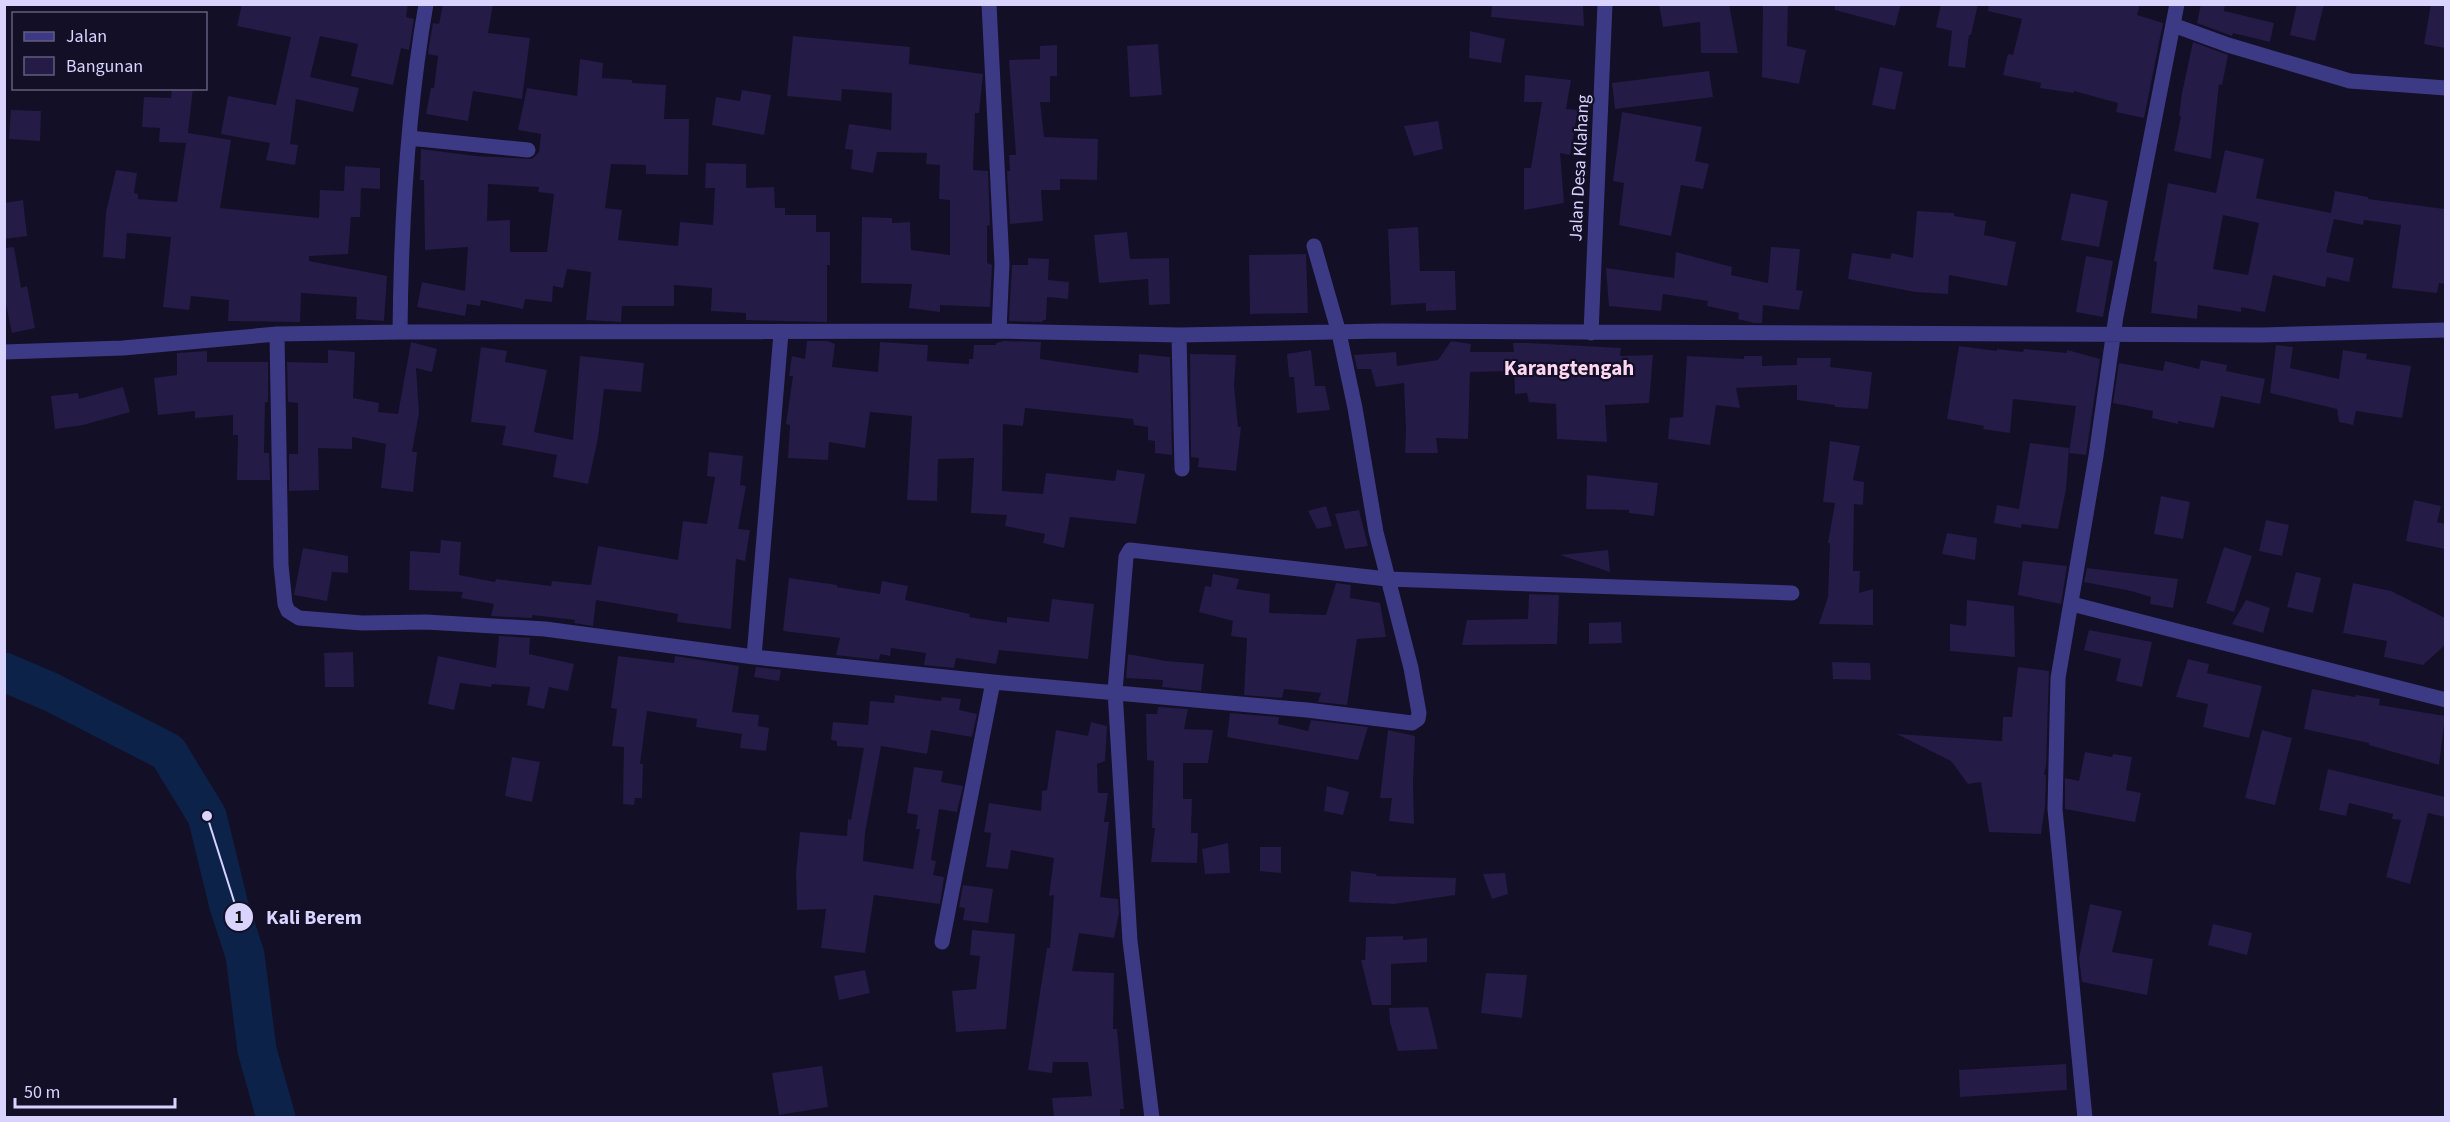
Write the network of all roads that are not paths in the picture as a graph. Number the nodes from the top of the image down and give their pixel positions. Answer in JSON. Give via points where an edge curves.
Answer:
{"nodes":[{"id":1,"x":426,"y":4,"type":"edge"},
{"id":2,"x":988,"y":4,"type":"edge"},
{"id":3,"x":1605,"y":4,"type":"edge"},
{"id":4,"x":2177,"y":4,"type":"edge"},
{"id":5,"x":2173,"y":25,"type":"junction"},
{"id":6,"x":2445,"y":88,"type":"edge"},
{"id":7,"x":409,"y":138,"type":"junction"},
{"id":8,"x":528,"y":150,"type":"dead end"},
{"id":9,"x":1314,"y":246,"type":"dead end"},
{"id":10,"x":2445,"y":330,"type":"edge"},
{"id":11,"x":400,"y":332,"type":"junction"},
{"id":12,"x":999,"y":332,"type":"junction"},
{"id":13,"x":781,"y":333,"type":"junction"},
{"id":14,"x":1339,"y":333,"type":"junction"},
{"id":15,"x":1591,"y":333,"type":"junction"},
{"id":16,"x":277,"y":334,"type":"junction"},
{"id":17,"x":2113,"y":334,"type":"junction"},
{"id":18,"x":1179,"y":336,"type":"junction"},
{"id":19,"x":4,"y":352,"type":"edge"},
{"id":20,"x":1182,"y":469,"type":"dead end"},
{"id":21,"x":1387,"y":579,"type":"junction"},
{"id":22,"x":1792,"y":593,"type":"dead end"},
{"id":23,"x":2072,"y":604,"type":"junction"},
{"id":24,"x":754,"y":657,"type":"junction"},
{"id":25,"x":993,"y":682,"type":"junction"},
{"id":26,"x":1115,"y":692,"type":"junction"},
{"id":27,"x":2445,"y":700,"type":"edge"},
{"id":28,"x":942,"y":942,"type":"dead end"},
{"id":29,"x":1152,"y":1118,"type":"edge"},
{"id":30,"x":2085,"y":1118,"type":"edge"}],
"edges":[{"from":1,"to":7,"type":"street"},
{"from":2,"to":12,"type":"street","via":[[1002,264]]},
{"from":3,"to":15,"type":"street","name":"Jalan Desa Klahang"},
{"from":4,"to":5,"type":"street"},
{"from":5,"to":6,"type":"street","via":[[2350,81]]},
{"from":5,"to":17,"type":"street"},
{"from":7,"to":8,"type":"street"},
{"from":7,"to":11,"type":"street","via":[[401,245]]},
{"from":9,"to":14,"type":"street"},
{"from":10,"to":17,"type":"street"},
{"from":11,"to":13,"type":"street"},
{"from":11,"to":16,"type":"street"},
{"from":12,"to":13,"type":"street"},
{"from":12,"to":18,"type":"street"},
{"from":13,"to":24,"type":"street"},
{"from":14,"to":15,"type":"street"},
{"from":14,"to":18,"type":"street"},
{"from":14,"to":21,"type":"street"},
{"from":15,"to":17,"type":"street"},
{"from":16,"to":19,"type":"street","via":[[123,348]]},
{"from":16,"to":24,"type":"street","via":[[281,565],[285,604],[292,615],[313,621],[545,629]]},
{"from":17,"to":23,"type":"street"},
{"from":18,"to":20,"type":"street"},
{"from":21,"to":22,"type":"street"},
{"from":21,"to":26,"type":"street","via":[[1130,550],[1126,557]]},
{"from":21,"to":26,"type":"street","via":[[1411,668],[1419,713],[1416,722]]},
{"from":23,"to":27,"type":"street"},
{"from":23,"to":30,"type":"street","via":[[2058,678],[2055,810]]},
{"from":24,"to":25,"type":"street"},
{"from":25,"to":26,"type":"street"},
{"from":25,"to":28,"type":"street"},
{"from":26,"to":29,"type":"street","via":[[1130,941]]}]}
